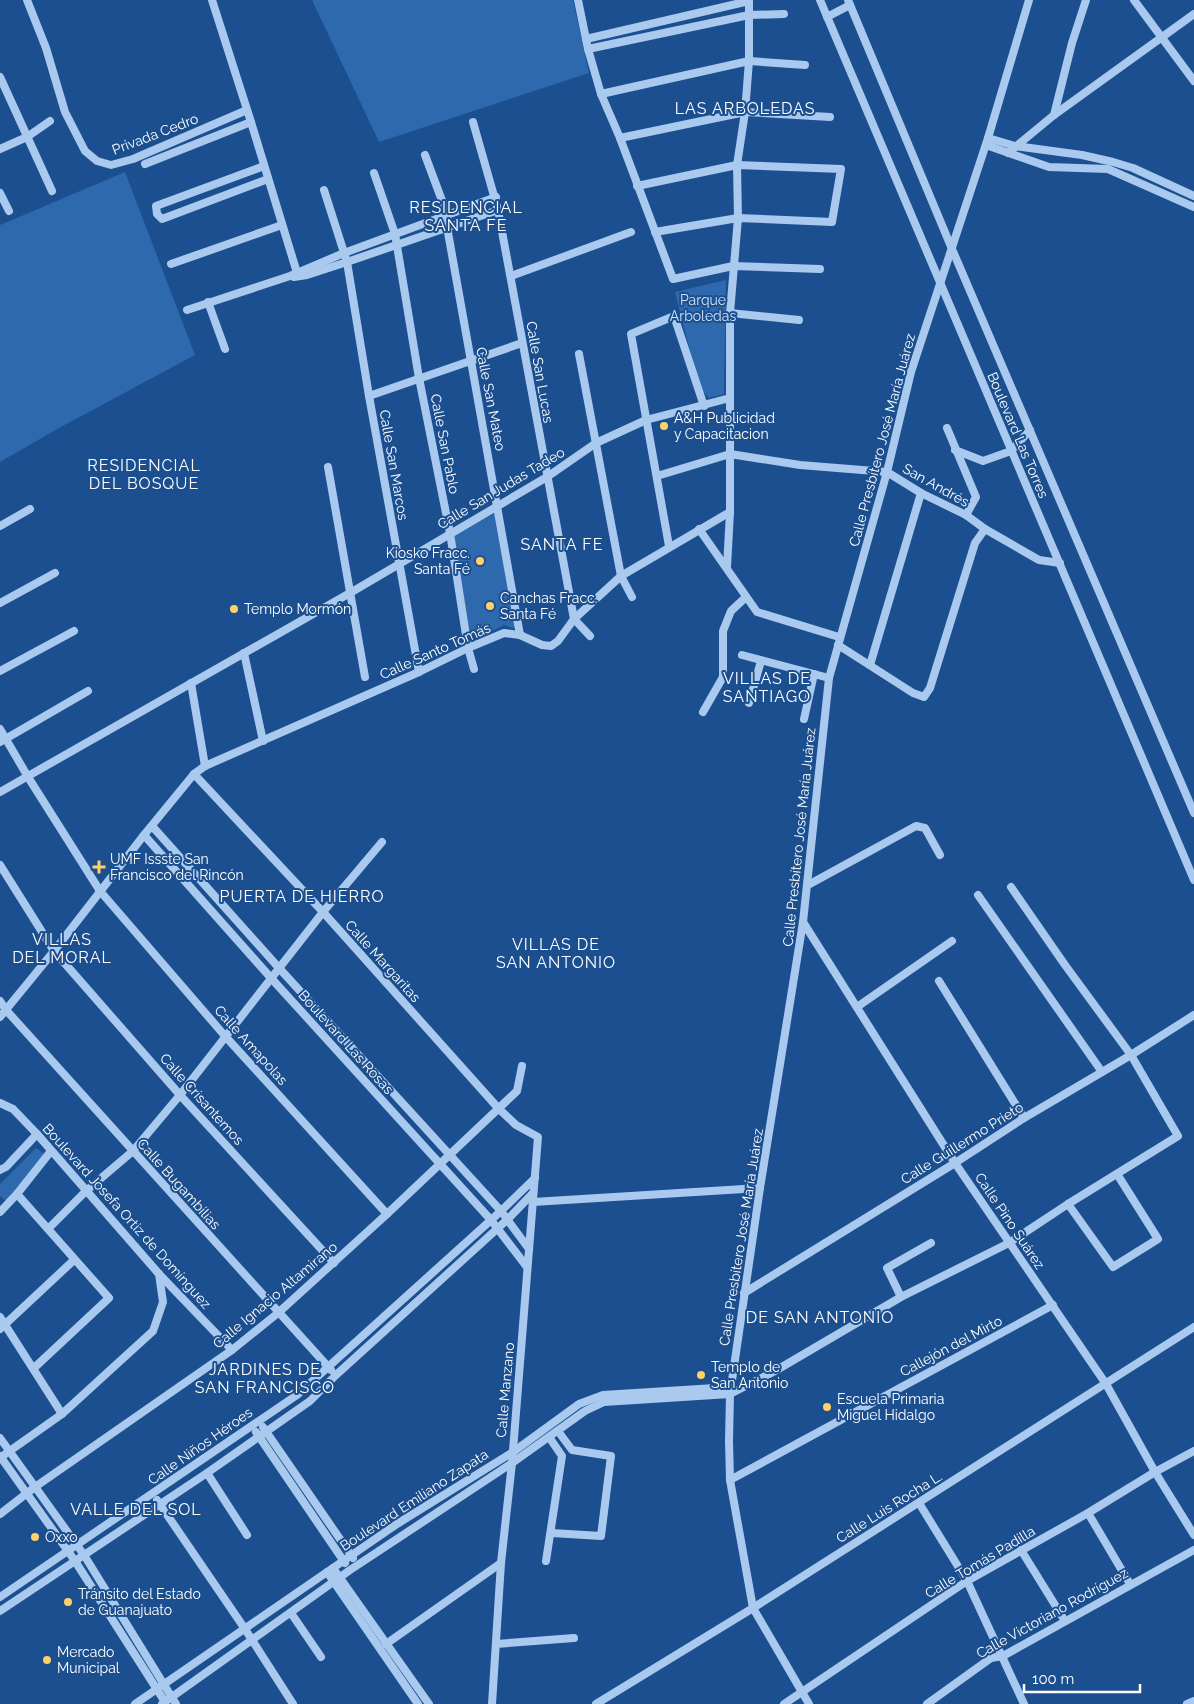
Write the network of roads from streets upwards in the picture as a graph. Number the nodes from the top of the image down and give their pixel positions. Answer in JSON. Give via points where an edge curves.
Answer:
{"nodes":[{"id":1,"x":28,"y":0,"type":"edge"},
{"id":2,"x":212,"y":0,"type":"edge"},
{"id":3,"x":578,"y":0,"type":"edge"},
{"id":4,"x":749,"y":0,"type":"edge"},
{"id":5,"x":820,"y":0,"type":"edge"},
{"id":6,"x":1029,"y":0,"type":"edge"},
{"id":7,"x":1086,"y":0,"type":"edge"},
{"id":8,"x":1134,"y":0,"type":"edge"},
{"id":9,"x":849,"y":2,"type":"edge"},
{"id":10,"x":784,"y":14,"type":"dead end"},
{"id":11,"x":1194,"y":14,"type":"edge"},
{"id":12,"x":749,"y":15,"type":"junction"},
{"id":13,"x":827,"y":17,"type":"junction"},
{"id":14,"x":1161,"y":36,"type":"junction"},
{"id":15,"x":586,"y":39,"type":"junction"},
{"id":16,"x":588,"y":49,"type":"junction"},
{"id":17,"x":749,"y":61,"type":"junction"},
{"id":18,"x":805,"y":65,"type":"dead end"},
{"id":19,"x":0,"y":77,"type":"edge"},
{"id":20,"x":1194,"y":81,"type":"edge"},
{"id":21,"x":601,"y":94,"type":"junction"},
{"id":22,"x":247,"y":110,"type":"junction"},
{"id":23,"x":745,"y":112,"type":"junction"},
{"id":24,"x":1054,"y":115,"type":"junction"},
{"id":25,"x":830,"y":117,"type":"dead end"},
{"id":26,"x":50,"y":122,"type":"dead end"},
{"id":27,"x":251,"y":122,"type":"junction"},
{"id":28,"x":473,"y":122,"type":"dead end"},
{"id":29,"x":27,"y":137,"type":"junction"},
{"id":30,"x":620,"y":138,"type":"junction"},
{"id":31,"x":987,"y":141,"type":"junction"},
{"id":32,"x":1015,"y":146,"type":"junction"},
{"id":33,"x":0,"y":149,"type":"edge"},
{"id":34,"x":1008,"y":153,"type":"junction"},
{"id":35,"x":425,"y":155,"type":"dead end"},
{"id":36,"x":145,"y":164,"type":"dead end"},
{"id":37,"x":737,"y":165,"type":"junction"},
{"id":38,"x":1110,"y":165,"type":"junction"},
{"id":39,"x":264,"y":166,"type":"junction"},
{"id":40,"x":374,"y":173,"type":"dead end"},
{"id":41,"x":268,"y":179,"type":"junction"},
{"id":42,"x":209,"y":186,"type":"junction"},
{"id":43,"x":637,"y":186,"type":"junction"},
{"id":44,"x":324,"y":190,"type":"dead end"},
{"id":45,"x":52,"y":191,"type":"dead end"},
{"id":46,"x":1184,"y":192,"type":"junction"},
{"id":47,"x":0,"y":193,"type":"edge"},
{"id":48,"x":1194,"y":196,"type":"edge"},
{"id":49,"x":496,"y":197,"type":"junction"},
{"id":50,"x":211,"y":201,"type":"junction"},
{"id":51,"x":1180,"y":201,"type":"junction"},
{"id":52,"x":1194,"y":208,"type":"edge"},
{"id":53,"x":498,"y":210,"type":"junction"},
{"id":54,"x":8,"y":211,"type":"dead end"},
{"id":55,"x":446,"y":214,"type":"junction"},
{"id":56,"x":738,"y":218,"type":"junction"},
{"id":57,"x":282,"y":225,"type":"junction"},
{"id":58,"x":447,"y":227,"type":"junction"},
{"id":59,"x":632,"y":232,"type":"dead end"},
{"id":60,"x":655,"y":232,"type":"junction"},
{"id":61,"x":395,"y":234,"type":"junction"},
{"id":62,"x":396,"y":246,"type":"junction"},
{"id":63,"x":952,"y":249,"type":"junction"},
{"id":64,"x":344,"y":253,"type":"junction"},
{"id":65,"x":347,"y":262,"type":"junction"},
{"id":66,"x":171,"y":264,"type":"dead end"},
{"id":67,"x":734,"y":266,"type":"junction"},
{"id":68,"x":820,"y":269,"type":"dead end"},
{"id":69,"x":295,"y":276,"type":"junction"},
{"id":70,"x":511,"y":276,"type":"junction"},
{"id":71,"x":940,"y":284,"type":"junction"},
{"id":72,"x":208,"y":302,"type":"junction"},
{"id":73,"x":187,"y":310,"type":"dead end"},
{"id":74,"x":730,"y":313,"type":"junction"},
{"id":75,"x":799,"y":320,"type":"dead end"},
{"id":76,"x":522,"y":343,"type":"junction"},
{"id":77,"x":224,"y":349,"type":"dead end"},
{"id":78,"x":580,"y":354,"type":"dead end"},
{"id":79,"x":470,"y":360,"type":"junction"},
{"id":80,"x":419,"y":378,"type":"junction"},
{"id":81,"x":369,"y":396,"type":"junction"},
{"id":82,"x":730,"y":398,"type":"junction"},
{"id":83,"x":704,"y":406,"type":"junction"},
{"id":84,"x":646,"y":420,"type":"junction"},
{"id":85,"x":947,"y":428,"type":"dead end"},
{"id":86,"x":1028,"y":432,"type":"junction"},
{"id":87,"x":596,"y":443,"type":"junction"},
{"id":88,"x":955,"y":450,"type":"junction"},
{"id":89,"x":1011,"y":451,"type":"junction"},
{"id":90,"x":730,"y":454,"type":"junction"},
{"id":91,"x":328,"y":467,"type":"dead end"},
{"id":92,"x":887,"y":472,"type":"junction"},
{"id":93,"x":657,"y":476,"type":"junction"},
{"id":94,"x":547,"y":477,"type":"junction"},
{"id":95,"x":921,"y":493,"type":"junction"},
{"id":96,"x":498,"y":506,"type":"junction"},
{"id":97,"x":30,"y":509,"type":"dead end"},
{"id":98,"x":730,"y":512,"type":"junction"},
{"id":99,"x":966,"y":515,"type":"junction"},
{"id":100,"x":0,"y":526,"type":"edge"},
{"id":101,"x":699,"y":529,"type":"junction"},
{"id":102,"x":985,"y":529,"type":"junction"},
{"id":103,"x":450,"y":533,"type":"junction"},
{"id":104,"x":669,"y":546,"type":"junction"},
{"id":105,"x":1060,"y":563,"type":"junction"},
{"id":106,"x":399,"y":564,"type":"junction"},
{"id":107,"x":727,"y":567,"type":"junction"},
{"id":108,"x":55,"y":573,"type":"dead end"},
{"id":109,"x":621,"y":576,"type":"junction"},
{"id":110,"x":350,"y":593,"type":"junction"},
{"id":111,"x":632,"y":597,"type":"dead end"},
{"id":112,"x":746,"y":597,"type":"junction"},
{"id":113,"x":0,"y":603,"type":"edge"},
{"id":114,"x":574,"y":619,"type":"junction"},
{"id":115,"x":74,"y":631,"type":"dead end"},
{"id":116,"x":520,"y":635,"type":"junction"},
{"id":117,"x":590,"y":636,"type":"dead end"},
{"id":118,"x":839,"y":641,"type":"junction"},
{"id":119,"x":468,"y":648,"type":"junction"},
{"id":120,"x":244,"y":652,"type":"junction"},
{"id":121,"x":742,"y":655,"type":"dead end"},
{"id":122,"x":762,"y":660,"type":"junction"},
{"id":123,"x":870,"y":665,"type":"junction"},
{"id":124,"x":474,"y":669,"type":"dead end"},
{"id":125,"x":0,"y":671,"type":"edge"},
{"id":126,"x":419,"y":672,"type":"junction"},
{"id":127,"x":814,"y":674,"type":"junction"},
{"id":128,"x":365,"y":677,"type":"dead end"},
{"id":129,"x":829,"y":678,"type":"junction"},
{"id":130,"x":191,"y":683,"type":"junction"},
{"id":131,"x":88,"y":691,"type":"dead end"},
{"id":132,"x":749,"y":703,"type":"dead end"},
{"id":133,"x":703,"y":712,"type":"dead end"},
{"id":134,"x":804,"y":719,"type":"dead end"},
{"id":135,"x":0,"y":729,"type":"edge"},
{"id":136,"x":3,"y":740,"type":"edge"},
{"id":137,"x":263,"y":741,"type":"junction"},
{"id":138,"x":204,"y":766,"type":"junction"},
{"id":139,"x":194,"y":774,"type":"junction"},
{"id":140,"x":28,"y":777,"type":"junction"},
{"id":141,"x":0,"y":792,"type":"edge"},
{"id":142,"x":1194,"y":813,"type":"edge"},
{"id":143,"x":152,"y":826,"type":"junction"},
{"id":144,"x":144,"y":835,"type":"junction"},
{"id":145,"x":382,"y":842,"type":"dead end"},
{"id":146,"x":940,"y":855,"type":"dead end"},
{"id":147,"x":0,"y":865,"type":"edge"},
{"id":148,"x":1194,"y":880,"type":"edge"},
{"id":149,"x":808,"y":885,"type":"junction"},
{"id":150,"x":1011,"y":886,"type":"dead end"},
{"id":151,"x":100,"y":891,"type":"junction"},
{"id":152,"x":978,"y":895,"type":"dead end"},
{"id":153,"x":322,"y":912,"type":"junction"},
{"id":154,"x":803,"y":922,"type":"junction"},
{"id":155,"x":952,"y":941,"type":"dead end"},
{"id":156,"x":54,"y":951,"type":"junction"},
{"id":157,"x":279,"y":968,"type":"junction"},
{"id":158,"x":271,"y":978,"type":"junction"},
{"id":159,"x":939,"y":981,"type":"dead end"},
{"id":160,"x":0,"y":1001,"type":"edge"},
{"id":161,"x":857,"y":1007,"type":"junction"},
{"id":162,"x":6,"y":1010,"type":"junction"},
{"id":163,"x":1194,"y":1015,"type":"edge"},
{"id":164,"x":0,"y":1017,"type":"edge"},
{"id":165,"x":226,"y":1036,"type":"junction"},
{"id":166,"x":1131,"y":1055,"type":"junction"},
{"id":167,"x":522,"y":1066,"type":"dead end"},
{"id":168,"x":1102,"y":1072,"type":"junction"},
{"id":169,"x":180,"y":1095,"type":"junction"},
{"id":170,"x":0,"y":1103,"type":"edge"},
{"id":171,"x":499,"y":1109,"type":"junction"},
{"id":172,"x":1024,"y":1118,"type":"junction"},
{"id":173,"x":37,"y":1134,"type":"junction"},
{"id":174,"x":538,"y":1137,"type":"joint"},
{"id":175,"x":51,"y":1150,"type":"junction"},
{"id":176,"x":133,"y":1151,"type":"junction"},
{"id":177,"x":450,"y":1154,"type":"junction"},
{"id":178,"x":440,"y":1163,"type":"junction"},
{"id":179,"x":955,"y":1163,"type":"junction"},
{"id":180,"x":0,"y":1170,"type":"edge"},
{"id":181,"x":1117,"y":1174,"type":"junction"},
{"id":182,"x":535,"y":1178,"type":"junction"},
{"id":183,"x":760,"y":1188,"type":"junction"},
{"id":184,"x":86,"y":1191,"type":"junction"},
{"id":185,"x":533,"y":1193,"type":"junction"},
{"id":186,"x":17,"y":1194,"type":"junction"},
{"id":187,"x":532,"y":1202,"type":"junction"},
{"id":188,"x":1068,"y":1204,"type":"junction"},
{"id":189,"x":501,"y":1211,"type":"junction"},
{"id":190,"x":0,"y":1212,"type":"edge"},
{"id":191,"x":387,"y":1214,"type":"junction"},
{"id":192,"x":508,"y":1219,"type":"junction"},
{"id":193,"x":491,"y":1220,"type":"junction"},
{"id":194,"x":497,"y":1228,"type":"junction"},
{"id":195,"x":48,"y":1229,"type":"junction"},
{"id":196,"x":932,"y":1243,"type":"dead end"},
{"id":197,"x":1009,"y":1244,"type":"junction"},
{"id":198,"x":529,"y":1249,"type":"junction"},
{"id":199,"x":74,"y":1260,"type":"junction"},
{"id":200,"x":334,"y":1263,"type":"junction"},
{"id":201,"x":528,"y":1266,"type":"junction"},
{"id":202,"x":159,"y":1274,"type":"junction"},
{"id":203,"x":744,"y":1293,"type":"junction"},
{"id":204,"x":902,"y":1297,"type":"junction"},
{"id":205,"x":1053,"y":1305,"type":"junction"},
{"id":206,"x":278,"y":1313,"type":"junction"},
{"id":207,"x":0,"y":1317,"type":"edge"},
{"id":208,"x":1194,"y":1327,"type":"edge"},
{"id":209,"x":3,"y":1328,"type":"edge"},
{"id":210,"x":232,"y":1350,"type":"junction"},
{"id":211,"x":34,"y":1368,"type":"junction"},
{"id":212,"x":329,"y":1368,"type":"junction"},
{"id":213,"x":336,"y":1375,"type":"junction"},
{"id":214,"x":1106,"y":1384,"type":"junction"},
{"id":215,"x":731,"y":1390,"type":"junction"},
{"id":216,"x":62,"y":1414,"type":"junction"},
{"id":217,"x":260,"y":1421,"type":"junction"},
{"id":218,"x":252,"y":1426,"type":"junction"},
{"id":219,"x":266,"y":1431,"type":"junction"},
{"id":220,"x":558,"y":1431,"type":"junction"},
{"id":221,"x":258,"y":1436,"type":"junction"},
{"id":222,"x":549,"y":1437,"type":"junction"},
{"id":223,"x":0,"y":1438,"type":"edge"},
{"id":224,"x":572,"y":1450,"type":"junction"},
{"id":225,"x":1194,"y":1451,"type":"edge"},
{"id":226,"x":8,"y":1452,"type":"junction"},
{"id":227,"x":512,"y":1452,"type":"junction"},
{"id":228,"x":0,"y":1456,"type":"edge"},
{"id":229,"x":562,"y":1456,"type":"junction"},
{"id":230,"x":512,"y":1463,"type":"junction"},
{"id":231,"x":1155,"y":1472,"type":"junction"},
{"id":232,"x":207,"y":1473,"type":"junction"},
{"id":233,"x":730,"y":1480,"type":"junction"},
{"id":234,"x":34,"y":1487,"type":"junction"},
{"id":235,"x":26,"y":1494,"type":"junction"},
{"id":236,"x":152,"y":1495,"type":"junction"},
{"id":237,"x":919,"y":1503,"type":"junction"},
{"id":238,"x":160,"y":1504,"type":"junction"},
{"id":239,"x":1088,"y":1513,"type":"junction"},
{"id":240,"x":0,"y":1514,"type":"edge"},
{"id":241,"x":552,"y":1533,"type":"junction"},
{"id":242,"x":247,"y":1535,"type":"dead end"},
{"id":243,"x":1194,"y":1535,"type":"edge"},
{"id":244,"x":76,"y":1545,"type":"junction"},
{"id":245,"x":1021,"y":1550,"type":"junction"},
{"id":246,"x":1194,"y":1550,"type":"edge"},
{"id":247,"x":68,"y":1551,"type":"junction"},
{"id":248,"x":84,"y":1555,"type":"junction"},
{"id":249,"x":351,"y":1555,"type":"junction"},
{"id":250,"x":344,"y":1560,"type":"junction"},
{"id":251,"x":75,"y":1561,"type":"junction"},
{"id":252,"x":546,"y":1561,"type":"dead end"},
{"id":253,"x":501,"y":1563,"type":"junction"},
{"id":254,"x":358,"y":1566,"type":"junction"},
{"id":255,"x":330,"y":1570,"type":"junction"},
{"id":256,"x":350,"y":1570,"type":"junction"},
{"id":257,"x":337,"y":1580,"type":"junction"},
{"id":258,"x":967,"y":1581,"type":"junction"},
{"id":259,"x":1130,"y":1584,"type":"junction"},
{"id":260,"x":0,"y":1597,"type":"edge"},
{"id":261,"x":753,"y":1608,"type":"junction"},
{"id":262,"x":0,"y":1611,"type":"edge"},
{"id":263,"x":291,"y":1613,"type":"junction"},
{"id":264,"x":1065,"y":1621,"type":"junction"},
{"id":265,"x":246,"y":1629,"type":"junction"},
{"id":266,"x":574,"y":1638,"type":"dead end"},
{"id":267,"x":252,"y":1640,"type":"junction"},
{"id":268,"x":386,"y":1644,"type":"junction"},
{"id":269,"x":496,"y":1644,"type":"junction"},
{"id":270,"x":321,"y":1656,"type":"dead end"},
{"id":271,"x":1003,"y":1656,"type":"junction"},
{"id":272,"x":160,"y":1687,"type":"junction"},
{"id":273,"x":802,"y":1691,"type":"junction"},
{"id":274,"x":1194,"y":1701,"type":"edge"},
{"id":275,"x":169,"y":1702,"type":"edge"},
{"id":276,"x":136,"y":1704,"type":"edge"},
{"id":277,"x":292,"y":1704,"type":"edge"},
{"id":278,"x":418,"y":1704,"type":"edge"},
{"id":279,"x":429,"y":1704,"type":"edge"},
{"id":280,"x":492,"y":1704,"type":"edge"},
{"id":281,"x":596,"y":1704,"type":"edge"},
{"id":282,"x":784,"y":1704,"type":"edge"},
{"id":283,"x":809,"y":1704,"type":"edge"},
{"id":284,"x":927,"y":1704,"type":"edge"},
{"id":285,"x":1024,"y":1704,"type":"edge"},
{"id":286,"x":1188,"y":1704,"type":"edge"}],
"edges":[{"from":1,"to":22,"type":"street","name":"Privada Cedro","via":[[65,112],[85,151],[97,161],[111,165],[133,159]]},
{"from":2,"to":22,"type":"street"},
{"from":3,"to":15,"type":"street"},
{"from":4,"to":12,"type":"street"},
{"from":4,"to":15,"type":"street"},
{"from":5,"to":13,"type":"street","name":"Boulevard Las Torres"},
{"from":6,"to":31,"type":"street","name":"Calle Presbítero José María Juárez"},
{"from":7,"to":24,"type":"street"},
{"from":8,"to":14,"type":"street"},
{"from":9,"to":13,"type":"street"},
{"from":9,"to":63,"type":"street","name":"Boulevard Las Torres"},
{"from":10,"to":12,"type":"street"},
{"from":11,"to":14,"type":"street"},
{"from":12,"to":16,"type":"street"},
{"from":12,"to":17,"type":"street"},
{"from":13,"to":71,"type":"street","name":"Boulevard Las Torres"},
{"from":14,"to":20,"type":"street"},
{"from":14,"to":24,"type":"street"},
{"from":15,"to":16,"type":"street"},
{"from":16,"to":21,"type":"street"},
{"from":17,"to":18,"type":"street"},
{"from":17,"to":21,"type":"street"},
{"from":17,"to":23,"type":"street"},
{"from":19,"to":29,"type":"street"},
{"from":21,"to":30,"type":"street"},
{"from":22,"to":27,"type":"street"},
{"from":23,"to":25,"type":"street"},
{"from":23,"to":30,"type":"street"},
{"from":23,"to":37,"type":"street"},
{"from":24,"to":32,"type":"street"},
{"from":26,"to":29,"type":"street"},
{"from":27,"to":36,"type":"street","name":"Privada Cedro"},
{"from":27,"to":39,"type":"street"},
{"from":28,"to":49,"type":"street","name":"Calle San Lucas"},
{"from":29,"to":33,"type":"street"},
{"from":29,"to":45,"type":"street"},
{"from":30,"to":43,"type":"street"},
{"from":31,"to":32,"type":"street"},
{"from":31,"to":34,"type":"street"},
{"from":31,"to":63,"type":"street","name":"Calle Presbítero José María Juárez"},
{"from":32,"to":34,"type":"street"},
{"from":32,"to":38,"type":"street","via":[[1082,155]]},
{"from":34,"to":38,"type":"street","via":[[1049,167]]},
{"from":35,"to":55,"type":"street","name":"Calle San Mateo"},
{"from":37,"to":43,"type":"street"},
{"from":37,"to":56,"type":"street"},
{"from":37,"to":56,"type":"street","via":[[841,169],[832,222]]},
{"from":38,"to":46,"type":"street","via":[[1133,168]]},
{"from":38,"to":51,"type":"street"},
{"from":39,"to":41,"type":"street"},
{"from":39,"to":42,"type":"street"},
{"from":40,"to":61,"type":"street","name":"Calle San Pablo"},
{"from":41,"to":50,"type":"street"},
{"from":41,"to":57,"type":"street"},
{"from":42,"to":50,"type":"street"},
{"from":42,"to":50,"type":"street","via":[[156,206],[157,214],[162,219]]},
{"from":43,"to":60,"type":"street"},
{"from":44,"to":64,"type":"street","name":"Calle San Marcos"},
{"from":46,"to":48,"type":"street"},
{"from":46,"to":51,"type":"street"},
{"from":47,"to":54,"type":"street"},
{"from":49,"to":53,"type":"street","name":"Calle San Lucas"},
{"from":49,"to":55,"type":"street"},
{"from":51,"to":52,"type":"street"},
{"from":53,"to":58,"type":"street"},
{"from":53,"to":70,"type":"street","name":"Calle San Lucas"},
{"from":55,"to":58,"type":"street","name":"Calle San Mateo"},
{"from":55,"to":61,"type":"street"},
{"from":56,"to":60,"type":"street"},
{"from":56,"to":67,"type":"street"},
{"from":57,"to":66,"type":"street"},
{"from":57,"to":69,"type":"street"},
{"from":58,"to":62,"type":"street"},
{"from":58,"to":79,"type":"street","name":"Calle San Mateo"},
{"from":59,"to":70,"type":"street"},
{"from":60,"to":67,"type":"street","via":[[673,279]]},
{"from":61,"to":62,"type":"street","name":"Calle San Pablo"},
{"from":61,"to":64,"type":"street"},
{"from":62,"to":65,"type":"street"},
{"from":62,"to":80,"type":"street","name":"Calle San Pablo"},
{"from":63,"to":71,"type":"street","name":"Calle Presbítero José María Juárez"},
{"from":63,"to":86,"type":"street","name":"Boulevard Las Torres"},
{"from":64,"to":65,"type":"street","name":"Calle San Marcos"},
{"from":64,"to":69,"type":"street"},
{"from":65,"to":69,"type":"street"},
{"from":65,"to":81,"type":"street","name":"Calle San Marcos"},
{"from":67,"to":68,"type":"street"},
{"from":67,"to":74,"type":"street"},
{"from":69,"to":72,"type":"street"},
{"from":70,"to":76,"type":"street","name":"Calle San Lucas"},
{"from":71,"to":89,"type":"street","name":"Boulevard Las Torres"},
{"from":71,"to":92,"type":"street","name":"Calle Presbítero José María Juárez","via":[[911,372]]},
{"from":72,"to":73,"type":"street"},
{"from":72,"to":77,"type":"street"},
{"from":74,"to":75,"type":"street"},
{"from":74,"to":82,"type":"street"},
{"from":76,"to":79,"type":"street"},
{"from":76,"to":94,"type":"street","name":"Calle San Lucas"},
{"from":78,"to":87,"type":"street"},
{"from":79,"to":80,"type":"street"},
{"from":79,"to":96,"type":"street","name":"Calle San Mateo"},
{"from":80,"to":81,"type":"street"},
{"from":80,"to":103,"type":"street","name":"Calle San Pablo"},
{"from":81,"to":106,"type":"street","name":"Calle San Marcos"},
{"from":82,"to":83,"type":"street","name":"Calle San Judas Tadeo"},
{"from":82,"to":90,"type":"street"},
{"from":83,"to":84,"type":"street","name":"Calle San Judas Tadeo"},
{"from":83,"to":84,"type":"street","via":[[674,316],[631,334]]},
{"from":84,"to":87,"type":"street","name":"Calle San Judas Tadeo"},
{"from":84,"to":93,"type":"street"},
{"from":85,"to":88,"type":"street"},
{"from":86,"to":89,"type":"street"},
{"from":86,"to":142,"type":"street","name":"Boulevard Las Torres"},
{"from":87,"to":94,"type":"street","name":"Calle San Judas Tadeo"},
{"from":87,"to":109,"type":"street"},
{"from":88,"to":89,"type":"street","via":[[983,461]]},
{"from":88,"to":99,"type":"street","via":[[976,497]]},
{"from":89,"to":105,"type":"street","name":"Boulevard Las Torres"},
{"from":90,"to":92,"type":"street","name":"San Andrés"},
{"from":90,"to":93,"type":"street"},
{"from":90,"to":98,"type":"street"},
{"from":91,"to":110,"type":"street"},
{"from":92,"to":95,"type":"street","name":"San Andrés"},
{"from":92,"to":118,"type":"street","name":"Calle Presbítero José María Juárez"},
{"from":93,"to":104,"type":"street"},
{"from":94,"to":96,"type":"street","name":"Calle San Judas Tadeo"},
{"from":94,"to":114,"type":"street","name":"Calle San Lucas"},
{"from":95,"to":99,"type":"street","name":"San Andrés"},
{"from":95,"to":123,"type":"street"},
{"from":96,"to":103,"type":"street","name":"Calle San Judas Tadeo"},
{"from":96,"to":116,"type":"street","name":"Calle San Mateo"},
{"from":97,"to":100,"type":"street"},
{"from":98,"to":101,"type":"street","name":"Calle Santo Tomás"},
{"from":98,"to":107,"type":"street"},
{"from":99,"to":102,"type":"street","name":"San Andrés"},
{"from":101,"to":104,"type":"street","name":"Calle Santo Tomás"},
{"from":101,"to":107,"type":"street"},
{"from":102,"to":105,"type":"street","name":"San Andrés","via":[[1039,560]]},
{"from":102,"to":123,"type":"street","via":[[975,543],[930,688],[924,697]]},
{"from":103,"to":106,"type":"street","name":"Calle San Judas Tadeo"},
{"from":103,"to":119,"type":"street","name":"Calle San Pablo"},
{"from":104,"to":109,"type":"street","name":"Calle Santo Tomás"},
{"from":105,"to":148,"type":"street","name":"Boulevard Las Torres"},
{"from":106,"to":110,"type":"street","name":"Calle San Judas Tadeo"},
{"from":106,"to":126,"type":"street","name":"Calle San Marcos"},
{"from":107,"to":112,"type":"street"},
{"from":108,"to":113,"type":"street"},
{"from":109,"to":111,"type":"street"},
{"from":109,"to":114,"type":"street","name":"Calle Santo Tomás"},
{"from":110,"to":120,"type":"street","name":"Calle San Judas Tadeo"},
{"from":110,"to":128,"type":"street"},
{"from":112,"to":118,"type":"street","via":[[757,612]]},
{"from":112,"to":133,"type":"street","via":[[731,611],[723,631],[724,677]]},
{"from":114,"to":116,"type":"street","name":"Calle Santo Tomás","via":[[551,646]]},
{"from":114,"to":117,"type":"street"},
{"from":115,"to":125,"type":"street"},
{"from":116,"to":119,"type":"street","name":"Calle Santo Tomás","via":[[504,633]]},
{"from":118,"to":123,"type":"street"},
{"from":118,"to":129,"type":"street","name":"Calle Presbítero José María Juárez"},
{"from":119,"to":124,"type":"street","name":"Calle San Pablo"},
{"from":119,"to":126,"type":"street","name":"Calle Santo Tomás"},
{"from":120,"to":130,"type":"street","name":"Calle San Judas Tadeo"},
{"from":120,"to":137,"type":"street"},
{"from":121,"to":122,"type":"street"},
{"from":122,"to":127,"type":"street"},
{"from":122,"to":132,"type":"street"},
{"from":126,"to":137,"type":"street","name":"Calle Santo Tomás"},
{"from":127,"to":129,"type":"street"},
{"from":127,"to":134,"type":"street"},
{"from":129,"to":149,"type":"street","name":"Calle Presbítero José María Juárez"},
{"from":130,"to":138,"type":"street"},
{"from":130,"to":140,"type":"street","name":"Calle San Judas Tadeo"},
{"from":131,"to":136,"type":"street"},
{"from":135,"to":136,"type":"street","name":"Calle Amapolas"},
{"from":136,"to":140,"type":"street","name":"Calle Amapolas"},
{"from":137,"to":138,"type":"street","name":"Calle Santo Tomás"},
{"from":138,"to":139,"type":"street","name":"Calle Santo Tomás"},
{"from":139,"to":143,"type":"street","name":"Calle Santo Tomás"},
{"from":139,"to":153,"type":"street","name":"Calle Margaritas"},
{"from":140,"to":141,"type":"street","name":"Calle San Judas Tadeo"},
{"from":140,"to":151,"type":"street","name":"Calle Amapolas"},
{"from":143,"to":144,"type":"street","name":"Calle Santo Tomás"},
{"from":143,"to":157,"type":"street","name":"Boulevard Las Rosas"},
{"from":144,"to":151,"type":"street","name":"Calle Santo Tomás"},
{"from":144,"to":158,"type":"street","name":"Boulevard Las Rosas"},
{"from":145,"to":153,"type":"street"},
{"from":146,"to":149,"type":"street","via":[[925,828],[916,826]]},
{"from":147,"to":156,"type":"street","name":"Calle Crisantemos"},
{"from":149,"to":154,"type":"street","name":"Calle Presbítero José María Juárez"},
{"from":150,"to":166,"type":"street"},
{"from":151,"to":156,"type":"street","name":"Calle Santo Tomás"},
{"from":151,"to":165,"type":"street","name":"Calle Amapolas"},
{"from":152,"to":168,"type":"street"},
{"from":153,"to":157,"type":"street"},
{"from":153,"to":171,"type":"street","name":"Calle Margaritas"},
{"from":154,"to":161,"type":"street","name":"Calle Pino Suárez"},
{"from":154,"to":183,"type":"street","name":"Calle Presbítero José María Juárez"},
{"from":155,"to":161,"type":"street"},
{"from":156,"to":162,"type":"street","name":"Calle Santo Tomás"},
{"from":156,"to":169,"type":"street","name":"Calle Crisantemos"},
{"from":157,"to":158,"type":"street"},
{"from":157,"to":177,"type":"street","name":"Boulevard Las Rosas"},
{"from":158,"to":165,"type":"street"},
{"from":158,"to":178,"type":"street","name":"Boulevard Las Rosas"},
{"from":159,"to":172,"type":"street"},
{"from":160,"to":162,"type":"street","name":"Calle Bugambilias"},
{"from":161,"to":179,"type":"street","name":"Calle Pino Suárez"},
{"from":162,"to":164,"type":"street","name":"Calle Santo Tomás"},
{"from":162,"to":176,"type":"street","name":"Calle Bugambilias"},
{"from":163,"to":166,"type":"street","name":"Calle Guillermo Prieto"},
{"from":165,"to":169,"type":"street"},
{"from":165,"to":191,"type":"street","name":"Calle Amapolas"},
{"from":166,"to":168,"type":"street","name":"Calle Guillermo Prieto"},
{"from":166,"to":181,"type":"street","via":[[1178,1136]]},
{"from":167,"to":171,"type":"street","name":"Calle Ignacio Altamirano","via":[[517,1091]]},
{"from":168,"to":172,"type":"street","name":"Calle Guillermo Prieto"},
{"from":169,"to":176,"type":"street"},
{"from":169,"to":200,"type":"street","name":"Calle Crisantemos"},
{"from":170,"to":173,"type":"street","name":"Boulevard Josefa Ortiz de Domínguez","via":[[13,1109]]},
{"from":171,"to":174,"type":"street","name":"Calle Margaritas","via":[[516,1125]]},
{"from":171,"to":177,"type":"street","name":"Calle Ignacio Altamirano"},
{"from":172,"to":179,"type":"street","name":"Calle Guillermo Prieto"},
{"from":173,"to":175,"type":"street","name":"Boulevard Josefa Ortiz de Domínguez"},
{"from":173,"to":180,"type":"street"},
{"from":174,"to":182,"type":"street","name":"Calle Manzano"},
{"from":175,"to":184,"type":"street","name":"Boulevard Josefa Ortiz de Domínguez"},
{"from":175,"to":186,"type":"street"},
{"from":176,"to":184,"type":"street"},
{"from":176,"to":206,"type":"street","name":"Calle Bugambilias"},
{"from":177,"to":178,"type":"street","name":"Calle Ignacio Altamirano"},
{"from":177,"to":189,"type":"street","name":"Boulevard Las Rosas"},
{"from":178,"to":191,"type":"street","name":"Calle Ignacio Altamirano"},
{"from":178,"to":193,"type":"street","name":"Boulevard Las Rosas"},
{"from":179,"to":197,"type":"street","name":"Calle Pino Suárez"},
{"from":179,"to":203,"type":"street","name":"Calle Guillermo Prieto"},
{"from":181,"to":188,"type":"street"},
{"from":181,"to":188,"type":"street","via":[[1158,1239],[1113,1267]]},
{"from":182,"to":185,"type":"street","name":"Calle Manzano"},
{"from":182,"to":189,"type":"street","name":"Calle Niños Héroes"},
{"from":183,"to":187,"type":"street"},
{"from":183,"to":203,"type":"street","name":"Calle Presbítero José María Juárez"},
{"from":184,"to":195,"type":"street"},
{"from":184,"to":202,"type":"street","name":"Boulevard Josefa Ortiz de Domínguez"},
{"from":185,"to":187,"type":"street","name":"Calle Manzano"},
{"from":185,"to":192,"type":"street","name":"Calle Niños Héroes"},
{"from":186,"to":190,"type":"street"},
{"from":186,"to":195,"type":"street"},
{"from":187,"to":198,"type":"street","name":"Calle Manzano"},
{"from":188,"to":197,"type":"street"},
{"from":189,"to":192,"type":"street","name":"Boulevard Las Rosas"},
{"from":189,"to":193,"type":"street","name":"Calle Niños Héroes"},
{"from":191,"to":200,"type":"street","name":"Calle Ignacio Altamirano"},
{"from":192,"to":194,"type":"street","name":"Calle Niños Héroes"},
{"from":192,"to":198,"type":"street","name":"Boulevard Las Rosas"},
{"from":193,"to":194,"type":"street","name":"Boulevard Las Rosas"},
{"from":193,"to":212,"type":"street","name":"Calle Niños Héroes"},
{"from":194,"to":201,"type":"street","name":"Boulevard Las Rosas"},
{"from":194,"to":213,"type":"street","name":"Calle Niños Héroes"},
{"from":195,"to":199,"type":"street"},
{"from":196,"to":204,"type":"street","via":[[887,1268]]},
{"from":197,"to":204,"type":"street"},
{"from":197,"to":205,"type":"street","name":"Calle Pino Suárez"},
{"from":198,"to":201,"type":"street","name":"Calle Manzano"},
{"from":199,"to":209,"type":"street"},
{"from":199,"to":211,"type":"street","via":[[109,1298]]},
{"from":200,"to":206,"type":"street","name":"Calle Ignacio Altamirano"},
{"from":201,"to":227,"type":"street","name":"Calle Manzano"},
{"from":202,"to":210,"type":"street","name":"Boulevard Josefa Ortiz de Domínguez"},
{"from":202,"to":216,"type":"street","via":[[163,1302],[153,1331]]},
{"from":203,"to":215,"type":"street","name":"Calle Presbítero José María Juárez"},
{"from":204,"to":215,"type":"street","via":[[775,1370]]},
{"from":205,"to":214,"type":"street","name":"Calle Pino Suárez"},
{"from":205,"to":233,"type":"street","name":"Callejón del Mirto"},
{"from":206,"to":210,"type":"street","name":"Calle Ignacio Altamirano"},
{"from":206,"to":212,"type":"street","name":"Calle Bugambilias"},
{"from":207,"to":209,"type":"street"},
{"from":208,"to":214,"type":"street","name":"Calle Luis Rocha L."},
{"from":209,"to":211,"type":"street"},
{"from":210,"to":234,"type":"street","name":"Calle Ignacio Altamirano"},
{"from":211,"to":216,"type":"street"},
{"from":212,"to":213,"type":"street","name":"Calle Bugambilias"},
{"from":212,"to":217,"type":"street","name":"Calle Niños Héroes"},
{"from":213,"to":219,"type":"street","name":"Calle Niños Héroes","via":[[310,1401]]},
{"from":214,"to":231,"type":"street","name":"Calle Pino Suárez"},
{"from":214,"to":237,"type":"street","name":"Calle Luis Rocha L."},
{"from":215,"to":220,"type":"street","name":"Boulevard Emiliano Zapata","via":[[604,1402],[585,1411]]},
{"from":215,"to":227,"type":"street","name":"Boulevard Emiliano Zapata","via":[[602,1395],[579,1404]]},
{"from":215,"to":233,"type":"street","name":"Calle Presbítero José María Juárez"},
{"from":216,"to":226,"type":"street"},
{"from":217,"to":218,"type":"street","name":"Calle Niños Héroes"},
{"from":217,"to":219,"type":"street"},
{"from":218,"to":221,"type":"street"},
{"from":218,"to":236,"type":"street","name":"Calle Niños Héroes"},
{"from":219,"to":221,"type":"street","name":"Calle Niños Héroes"},
{"from":219,"to":249,"type":"street"},
{"from":220,"to":222,"type":"street","name":"Boulevard Emiliano Zapata"},
{"from":220,"to":224,"type":"street"},
{"from":221,"to":232,"type":"street","name":"Calle Niños Héroes"},
{"from":221,"to":250,"type":"street"},
{"from":222,"to":229,"type":"street"},
{"from":222,"to":230,"type":"street","name":"Boulevard Emiliano Zapata"},
{"from":223,"to":226,"type":"street"},
{"from":224,"to":229,"type":"street"},
{"from":224,"to":241,"type":"street","via":[[611,1456],[601,1536]]},
{"from":225,"to":231,"type":"street","name":"Calle Tomás Padilla"},
{"from":226,"to":228,"type":"street"},
{"from":226,"to":234,"type":"street"},
{"from":227,"to":230,"type":"street","name":"Calle Manzano"},
{"from":227,"to":249,"type":"street","name":"Boulevard Emiliano Zapata"},
{"from":228,"to":235,"type":"street"},
{"from":229,"to":241,"type":"street"},
{"from":230,"to":253,"type":"street","name":"Calle Manzano"},
{"from":230,"to":254,"type":"street","name":"Boulevard Emiliano Zapata"},
{"from":231,"to":239,"type":"street","name":"Calle Tomás Padilla"},
{"from":231,"to":243,"type":"street","name":"Calle Pino Suárez"},
{"from":232,"to":238,"type":"street","name":"Calle Niños Héroes"},
{"from":232,"to":242,"type":"street"},
{"from":233,"to":261,"type":"street","name":"Calle Presbítero José María Juárez"},
{"from":234,"to":235,"type":"street","name":"Calle Ignacio Altamirano"},
{"from":234,"to":244,"type":"street"},
{"from":235,"to":240,"type":"street","name":"Calle Ignacio Altamirano"},
{"from":235,"to":247,"type":"street"},
{"from":236,"to":238,"type":"street"},
{"from":236,"to":244,"type":"street","name":"Calle Niños Héroes"},
{"from":237,"to":258,"type":"street"},
{"from":237,"to":261,"type":"street","name":"Calle Luis Rocha L."},
{"from":238,"to":248,"type":"street","name":"Calle Niños Héroes"},
{"from":238,"to":265,"type":"street"},
{"from":239,"to":245,"type":"street","name":"Calle Tomás Padilla"},
{"from":239,"to":259,"type":"street"},
{"from":241,"to":252,"type":"street"},
{"from":244,"to":247,"type":"street","name":"Calle Niños Héroes"},
{"from":244,"to":248,"type":"street"},
{"from":245,"to":258,"type":"street","name":"Calle Tomás Padilla"},
{"from":245,"to":264,"type":"street"},
{"from":246,"to":259,"type":"street","name":"Calle Victoriano Rodríguez"},
{"from":247,"to":251,"type":"street"},
{"from":247,"to":260,"type":"street","name":"Calle Niños Héroes"},
{"from":248,"to":251,"type":"street","name":"Calle Niños Héroes"},
{"from":248,"to":272,"type":"street"},
{"from":249,"to":250,"type":"street","name":"Boulevard Emiliano Zapata"},
{"from":249,"to":254,"type":"street"},
{"from":250,"to":255,"type":"street","name":"Boulevard Emiliano Zapata"},
{"from":250,"to":256,"type":"street"},
{"from":251,"to":262,"type":"street","name":"Calle Niños Héroes"},
{"from":251,"to":272,"type":"street"},
{"from":253,"to":268,"type":"street"},
{"from":253,"to":269,"type":"street","name":"Calle Manzano"},
{"from":254,"to":256,"type":"street","name":"Boulevard Emiliano Zapata"},
{"from":255,"to":257,"type":"street"},
{"from":255,"to":265,"type":"street","name":"Boulevard Emiliano Zapata"},
{"from":256,"to":257,"type":"street","name":"Boulevard Emiliano Zapata"},
{"from":257,"to":263,"type":"street","name":"Boulevard Emiliano Zapata"},
{"from":257,"to":268,"type":"street"},
{"from":257,"to":278,"type":"street"},
{"from":258,"to":271,"type":"street"},
{"from":258,"to":273,"type":"street","name":"Calle Tomás Padilla"},
{"from":259,"to":264,"type":"street","name":"Calle Victoriano Rodríguez"},
{"from":261,"to":273,"type":"street"},
{"from":261,"to":281,"type":"street","name":"Calle Luis Rocha L."},
{"from":263,"to":267,"type":"street","name":"Boulevard Emiliano Zapata"},
{"from":263,"to":270,"type":"street"},
{"from":264,"to":271,"type":"street","name":"Calle Victoriano Rodríguez"},
{"from":265,"to":267,"type":"street"},
{"from":265,"to":272,"type":"street","name":"Boulevard Emiliano Zapata"},
{"from":266,"to":269,"type":"street"},
{"from":267,"to":275,"type":"street","name":"Boulevard Emiliano Zapata"},
{"from":267,"to":277,"type":"street"},
{"from":268,"to":279,"type":"street"},
{"from":269,"to":280,"type":"street","name":"Calle Manzano"},
{"from":271,"to":284,"type":"street","name":"Calle Victoriano Rodríguez","via":[[991,1658]]},
{"from":271,"to":285,"type":"street"},
{"from":272,"to":275,"type":"street"},
{"from":272,"to":276,"type":"street","name":"Boulevard Emiliano Zapata"},
{"from":273,"to":282,"type":"street","name":"Calle Tomás Padilla"},
{"from":273,"to":283,"type":"street"},
{"from":274,"to":286,"type":"street"}]}
